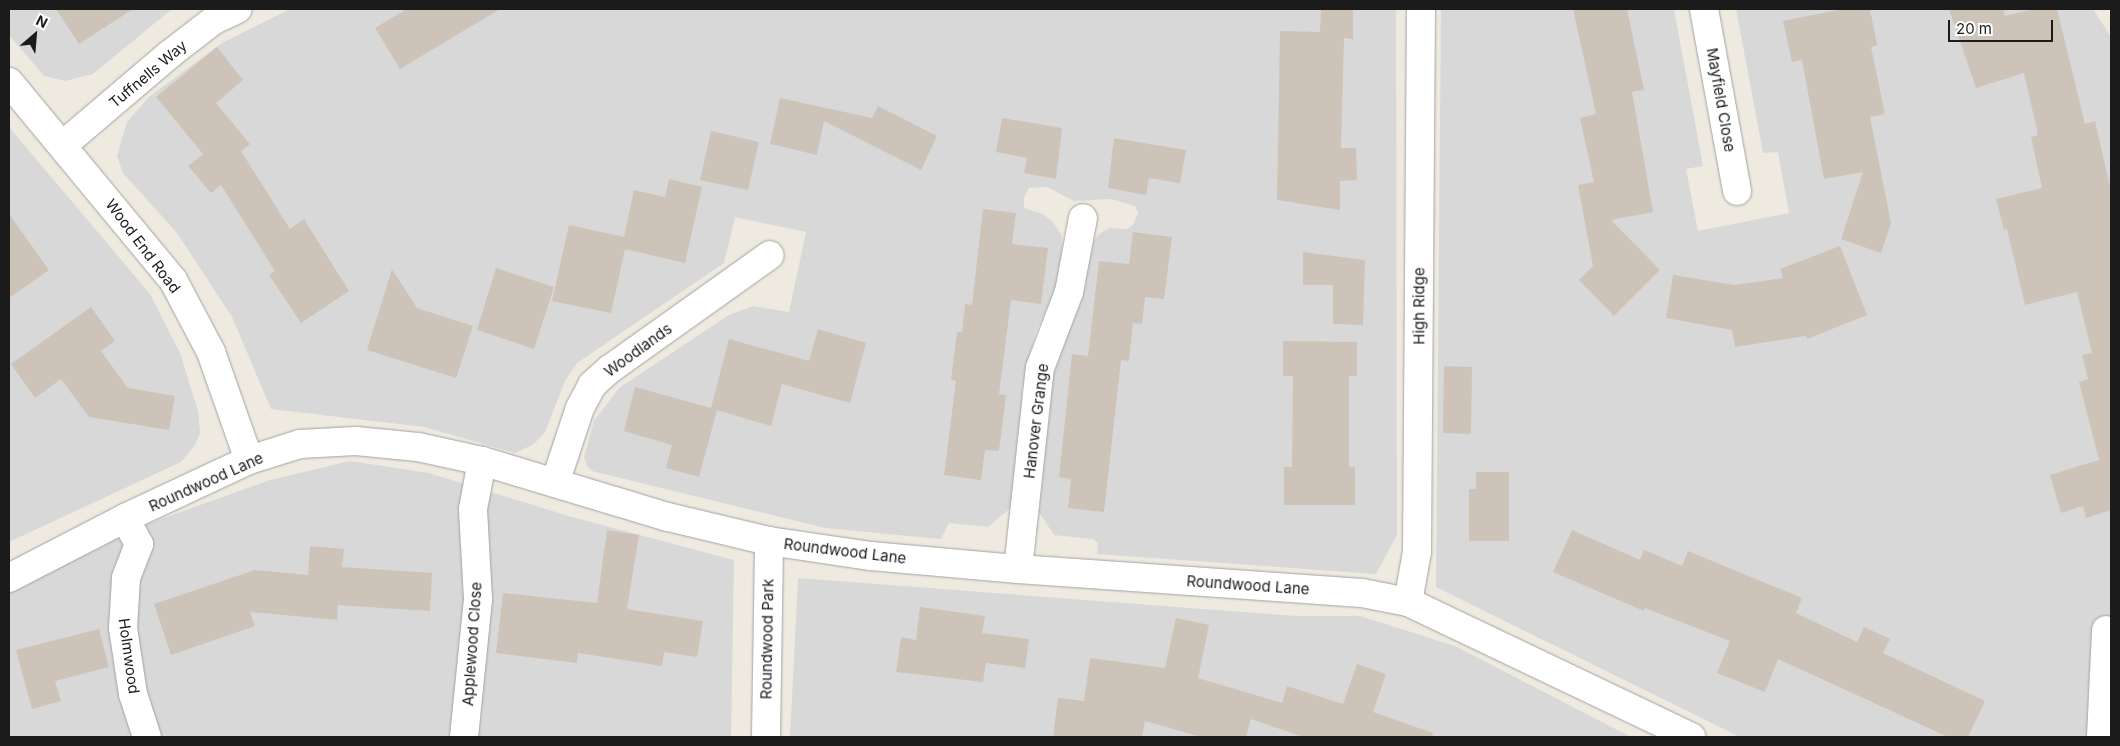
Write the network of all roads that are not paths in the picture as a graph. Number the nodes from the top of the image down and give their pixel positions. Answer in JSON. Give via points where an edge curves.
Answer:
{"nodes":[{"id":1,"x":238,"y":9,"type":"edge"},
{"id":2,"x":1421,"y":9,"type":"edge"},
{"id":3,"x":1704,"y":9,"type":"edge"},
{"id":4,"x":9,"y":82,"type":"edge"},
{"id":5,"x":63,"y":145,"type":"junction"},
{"id":6,"x":1737,"y":191,"type":"dead end"},
{"id":7,"x":1083,"y":218,"type":"dead end"},
{"id":8,"x":770,"y":255,"type":"dead end"},
{"id":9,"x":249,"y":460,"type":"junction"},
{"id":10,"x":482,"y":461,"type":"junction"},
{"id":11,"x":555,"y":483,"type":"junction"},
{"id":12,"x":125,"y":518,"type":"junction"},
{"id":13,"x":769,"y":541,"type":"junction"},
{"id":14,"x":1018,"y":569,"type":"junction"},
{"id":15,"x":9,"y":578,"type":"edge"},
{"id":16,"x":1408,"y":602,"type":"junction"},
{"id":17,"x":2106,"y":630,"type":"dead end"},
{"id":18,"x":148,"y":737,"type":"edge"},
{"id":19,"x":464,"y":737,"type":"edge"},
{"id":20,"x":766,"y":737,"type":"edge"},
{"id":21,"x":1691,"y":737,"type":"edge"},
{"id":22,"x":2101,"y":737,"type":"edge"}],
"edges":[{"from":1,"to":5,"type":"street","name":"Tuffnells Way","via":[[214,20],[170,54]]},
{"from":2,"to":16,"type":"street","name":"High Ridge","via":[[1417,552]]},
{"from":3,"to":6,"type":"street","name":"Mayfield Close"},
{"from":4,"to":5,"type":"street","name":"Wood End Road"},
{"from":5,"to":9,"type":"street","name":"Wood End Road","via":[[173,280],[211,352]]},
{"from":7,"to":14,"type":"street","name":"Hanover Grange","via":[[1069,292],[1040,368]]},
{"from":8,"to":11,"type":"street","name":"Woodlands","via":[[610,368],[592,385],[580,408]]},
{"from":9,"to":10,"type":"street","name":"Roundwood Lane","via":[[300,444],[356,441],[418,447]]},
{"from":9,"to":12,"type":"street","name":"Roundwood Lane"},
{"from":10,"to":11,"type":"street","name":"Roundwood Lane"},
{"from":10,"to":19,"type":"street","name":"Applewood Close","via":[[473,509],[478,599]]},
{"from":11,"to":13,"type":"street","name":"Roundwood Lane","via":[[668,518]]},
{"from":12,"to":15,"type":"street","name":"Roundwood Lane"},
{"from":12,"to":18,"type":"street","name":"Holmwood","via":[[139,544],[126,578],[123,628],[133,694]]},
{"from":13,"to":14,"type":"street","name":"Roundwood Lane","via":[[871,556]]},
{"from":13,"to":20,"type":"street","name":"Roundwood Park"},
{"from":14,"to":16,"type":"street","name":"Roundwood Lane","via":[[1362,592]]},
{"from":16,"to":21,"type":"street","name":"Roundwood Lane"},
{"from":17,"to":22,"type":"street"}]}
